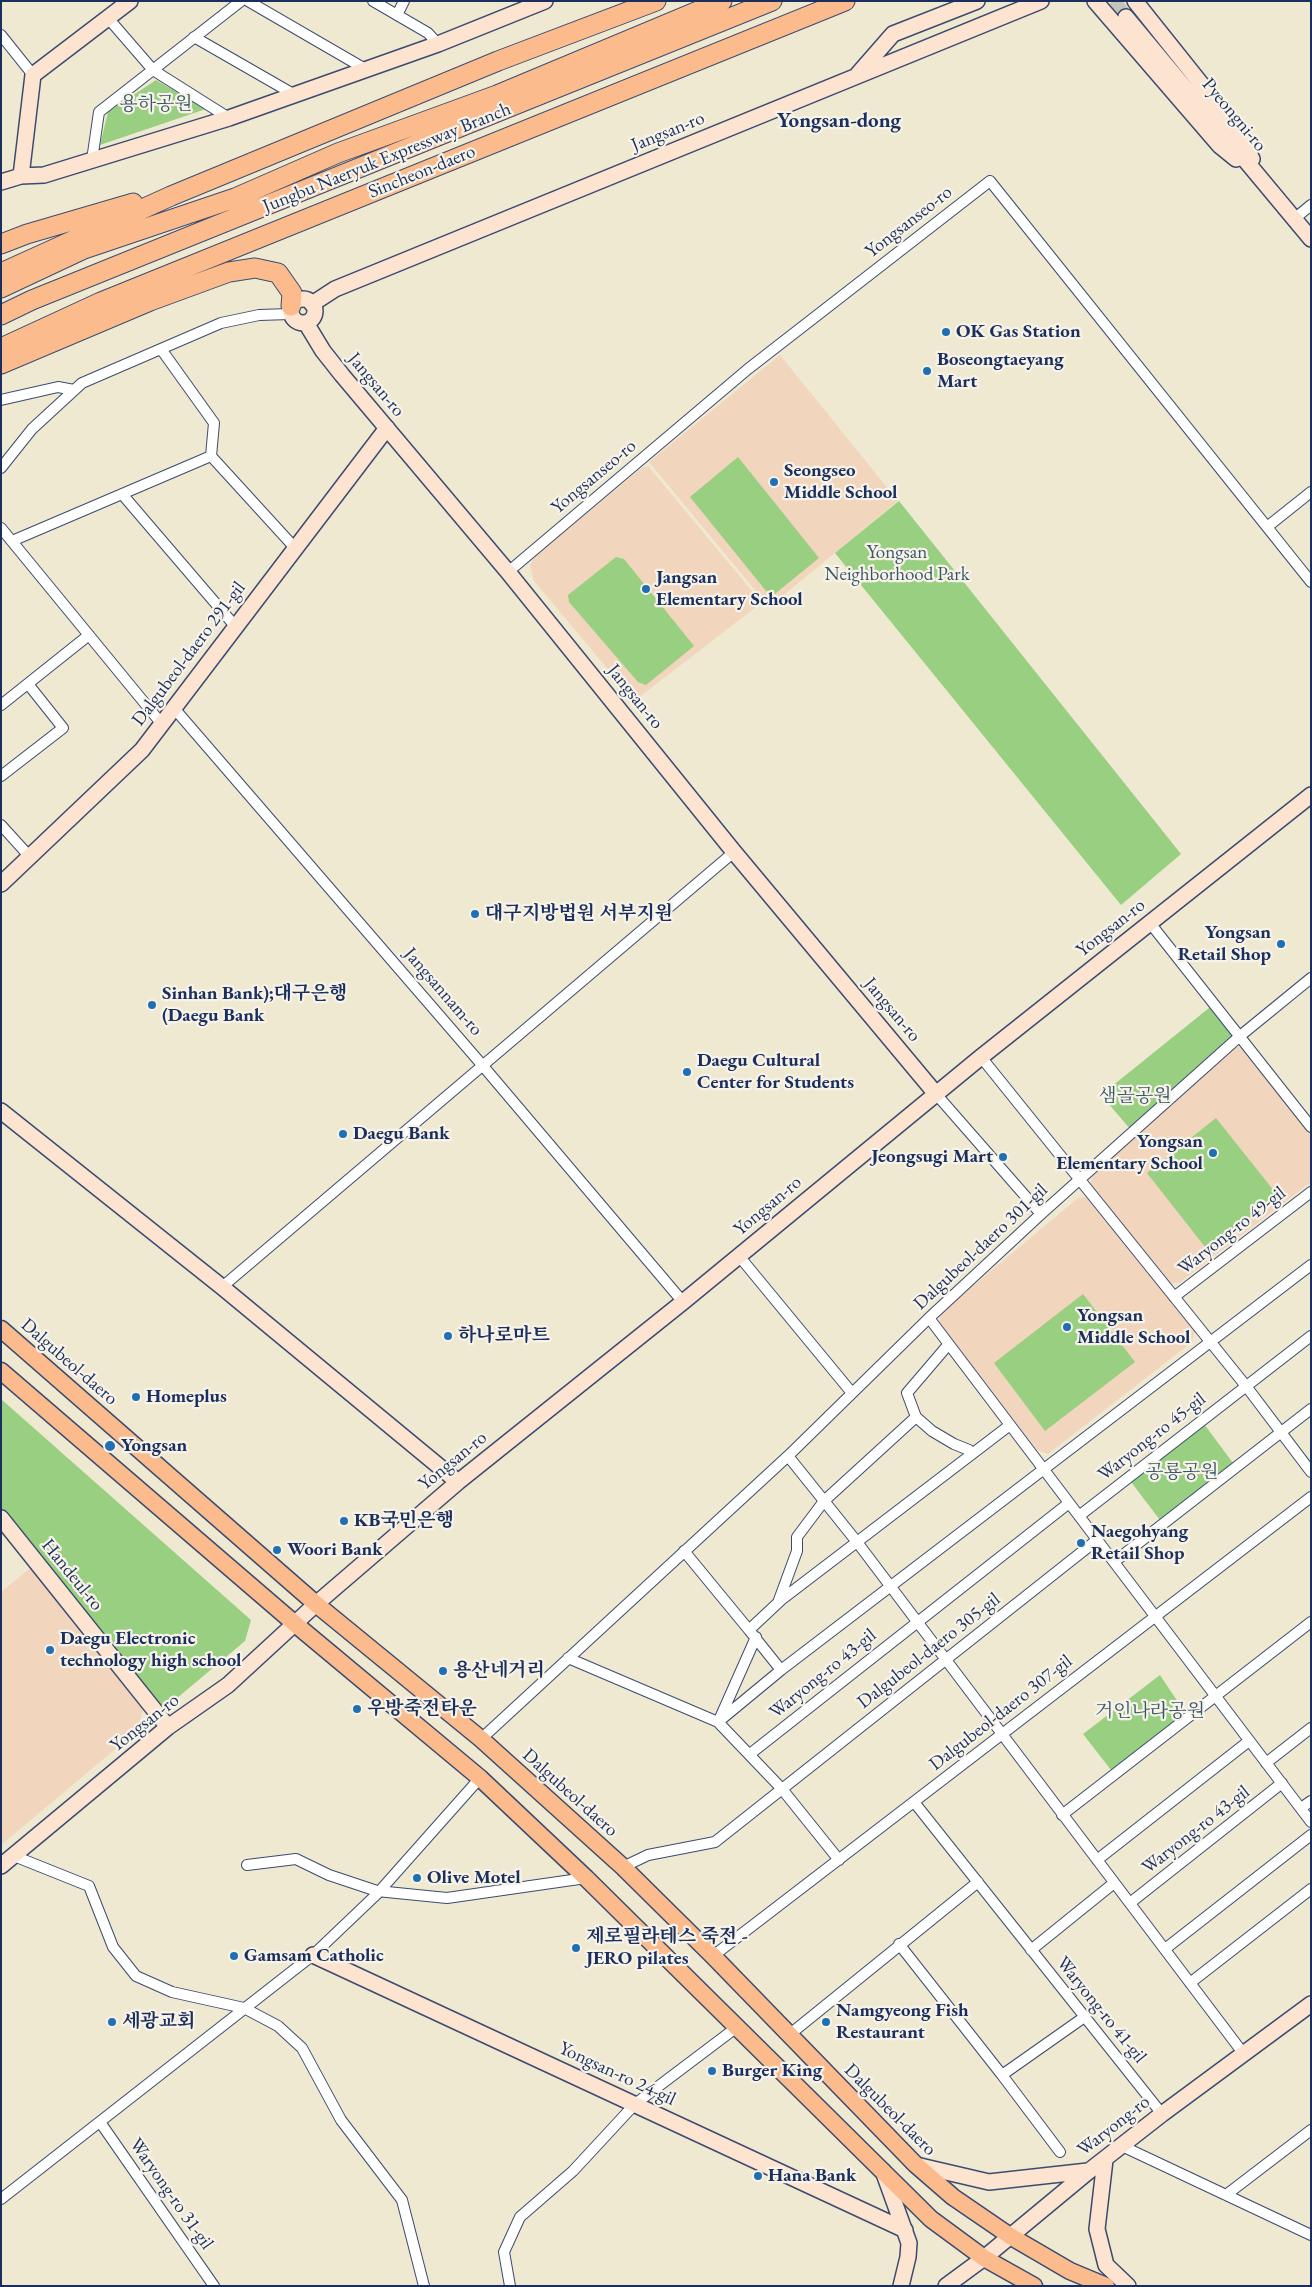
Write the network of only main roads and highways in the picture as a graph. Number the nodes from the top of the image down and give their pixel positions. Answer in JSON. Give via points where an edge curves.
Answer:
{"nodes":[{"id":1,"x":656,"y":1,"type":"edge"},
{"id":2,"x":722,"y":1,"type":"edge"},
{"id":3,"x":772,"y":1,"type":"edge"},
{"id":4,"x":844,"y":1,"type":"edge"},
{"id":5,"x":171,"y":196,"type":"junction"},
{"id":6,"x":1,"y":244,"type":"edge"},
{"id":7,"x":1,"y":273,"type":"edge"},
{"id":8,"x":1,"y":288,"type":"edge"},
{"id":9,"x":291,"y":310,"type":"road end"},
{"id":10,"x":1,"y":315,"type":"edge"},
{"id":11,"x":1,"y":348,"type":"edge"},
{"id":12,"x":1,"y":364,"type":"edge"},
{"id":13,"x":1,"y":1329,"type":"edge"},
{"id":14,"x":1,"y":1371,"type":"edge"},
{"id":15,"x":1034,"y":2286,"type":"edge"},
{"id":16,"x":1106,"y":2286,"type":"edge"}],
"edges":[{"from":1,"to":5,"type":"highway","via":[[498,61]]},
{"from":2,"to":8,"type":"highway","name":"Jungbu Naeryuk Expressway Branch","via":[[497,95],[338,152],[235,198],[84,249]]},
{"from":3,"to":10,"type":"highway","name":"Jungbu Naeryuk Expressway Branch","via":[[41,296]]},
{"from":4,"to":11,"type":"highway","name":"Sincheon-daero","via":[[110,298]]},
{"from":5,"to":6,"type":"highway","via":[[134,203]]},
{"from":5,"to":7,"type":"highway"},
{"from":9,"to":12,"type":"highway","via":[[292,293],[278,273],[256,268],[229,272],[150,301]]},
{"from":13,"to":16,"type":"main road","name":"Dalgubeol-daero","via":[[316,1604],[481,1739],[623,1868],[915,2164],[953,2196],[1010,2236],[1070,2271]]},
{"from":14,"to":15,"type":"main road","via":[[294,1624],[480,1778],[586,1878],[931,2219],[984,2258]]}]}
